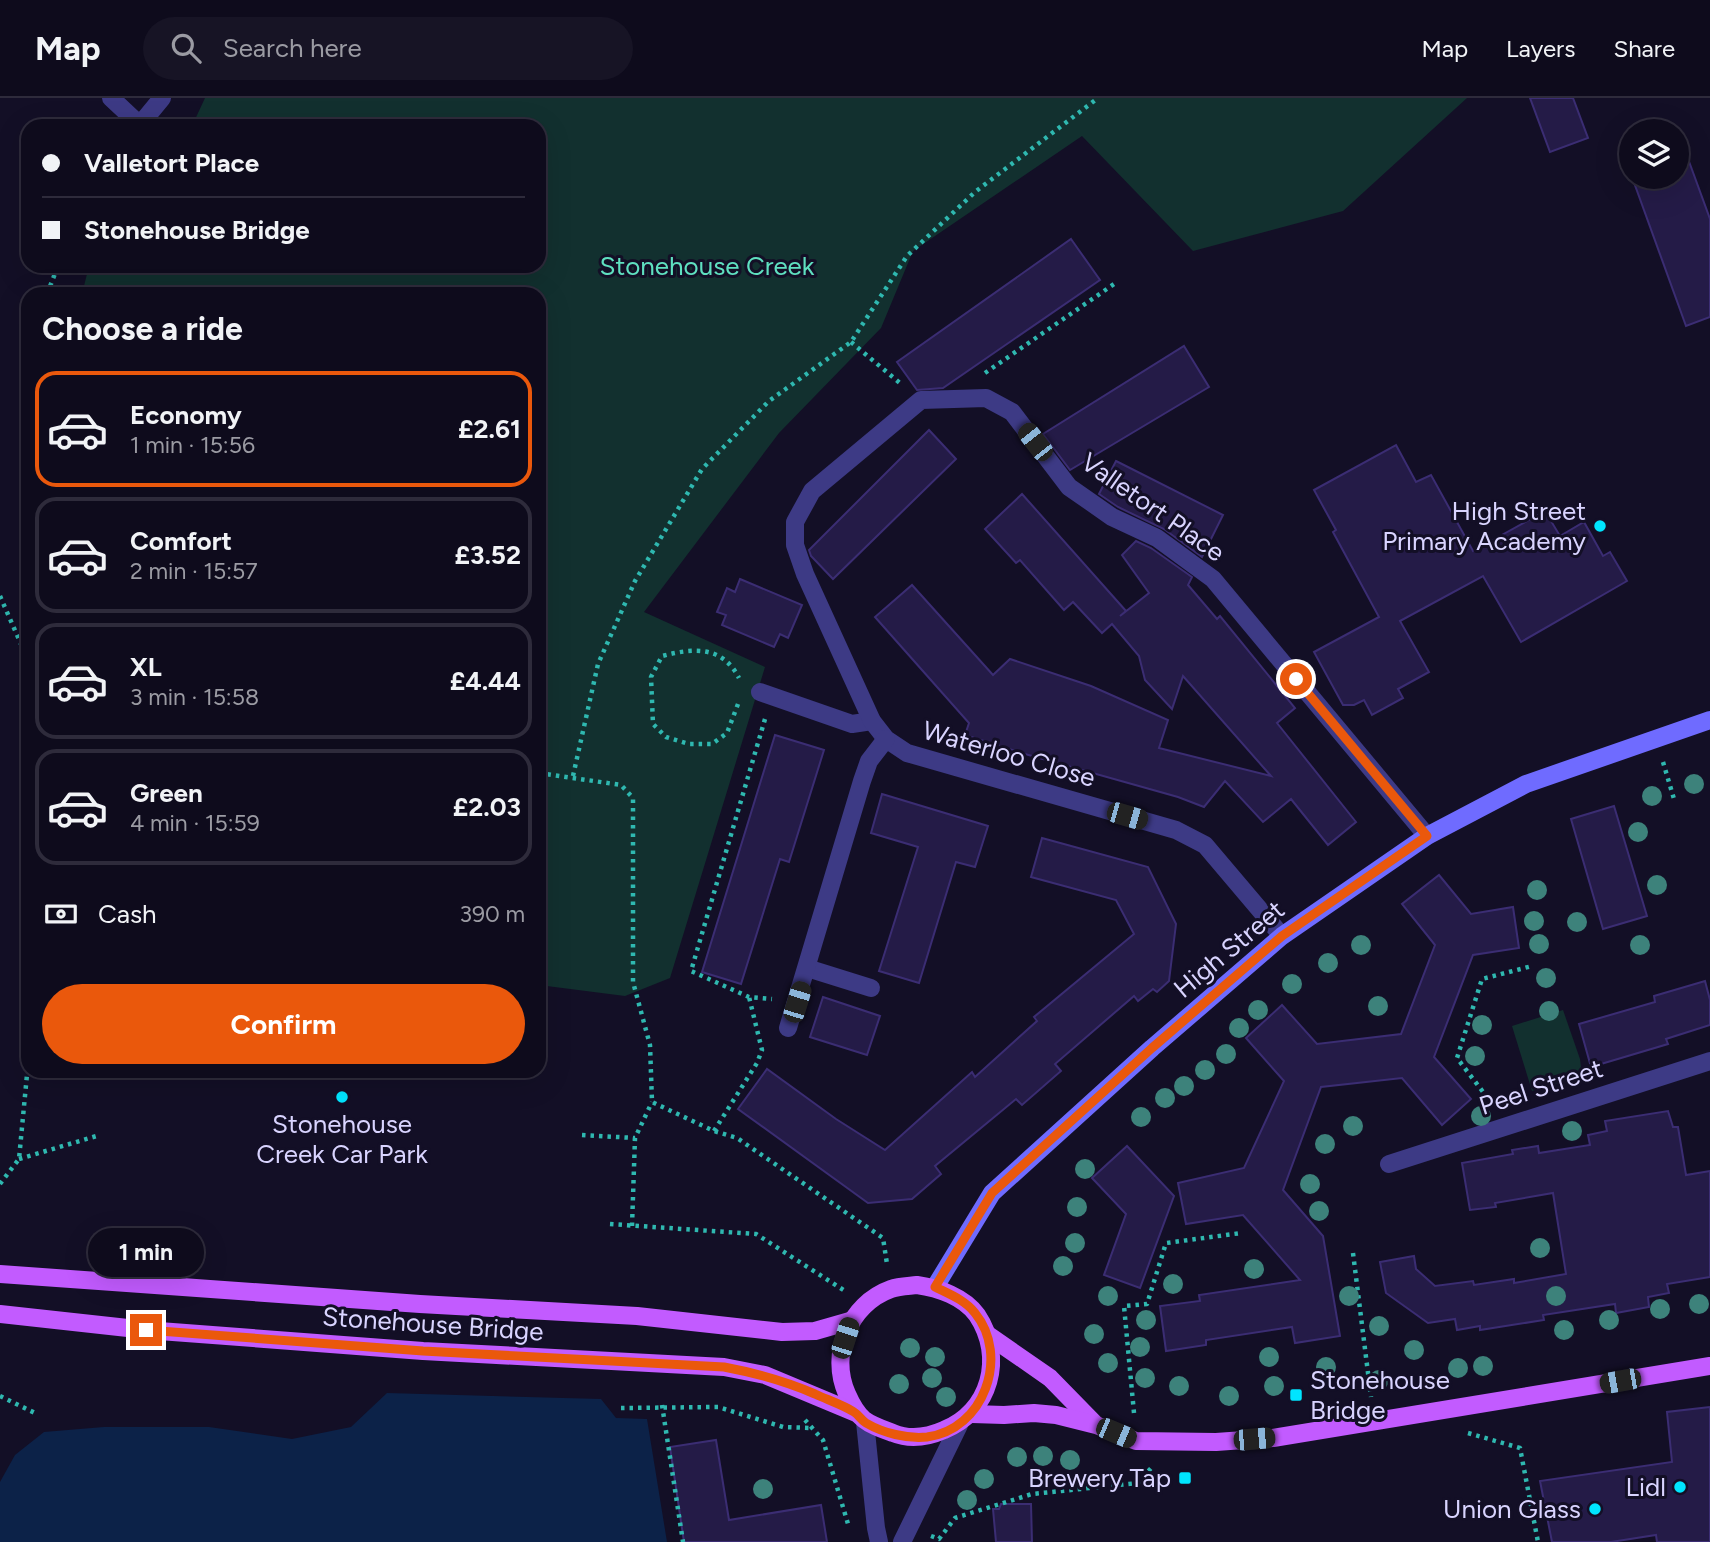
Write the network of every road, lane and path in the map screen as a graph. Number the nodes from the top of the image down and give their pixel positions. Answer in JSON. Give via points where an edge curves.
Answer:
{"nodes":[{"id":1,"x":111,"y":98,"type":"edge"},
{"id":2,"x":162,"y":98,"type":"edge"},
{"id":3,"x":1098,"y":98,"type":"edge"},
{"id":4,"x":133,"y":119,"type":"edge"},
{"id":5,"x":146,"y":119,"type":"edge"},
{"id":6,"x":1117,"y":282,"type":"dead end"},
{"id":7,"x":851,"y":342,"type":"junction"},
{"id":8,"x":947,"y":399,"type":"junction"},
{"id":9,"x":921,"y":400,"type":"junction"},
{"id":10,"x":0,"y":596,"type":"edge"},
{"id":11,"x":21,"y":644,"type":"edge"},
{"id":12,"x":741,"y":687,"type":"dead end"},
{"id":13,"x":766,"y":694,"type":"joint"},
{"id":14,"x":741,"y":695,"type":"dead end"},
{"id":15,"x":1710,"y":720,"type":"edge"},
{"id":16,"x":872,"y":721,"type":"junction"},
{"id":17,"x":1657,"y":738,"type":"junction"},
{"id":18,"x":886,"y":739,"type":"junction"},
{"id":19,"x":546,"y":774,"type":"edge"},
{"id":20,"x":573,"y":776,"type":"junction"},
{"id":21,"x":1674,"y":799,"type":"dead end"},
{"id":22,"x":1427,"y":836,"type":"junction"},
{"id":23,"x":1282,"y":936,"type":"junction"},
{"id":24,"x":1532,"y":966,"type":"dead end"},
{"id":25,"x":807,"y":968,"type":"junction"},
{"id":26,"x":871,"y":988,"type":"dead end"},
{"id":27,"x":749,"y":997,"type":"junction"},
{"id":28,"x":797,"y":1002,"type":"junction"},
{"id":29,"x":788,"y":1028,"type":"dead end"},
{"id":30,"x":1710,"y":1061,"type":"edge"},
{"id":31,"x":27,"y":1078,"type":"edge"},
{"id":32,"x":652,"y":1102,"type":"junction"},
{"id":33,"x":1508,"y":1125,"type":"junction"},
{"id":34,"x":714,"y":1131,"type":"junction"},
{"id":35,"x":100,"y":1135,"type":"dead end"},
{"id":36,"x":582,"y":1135,"type":"dead end"},
{"id":37,"x":635,"y":1138,"type":"junction"},
{"id":38,"x":19,"y":1158,"type":"junction"},
{"id":39,"x":1389,"y":1164,"type":"dead end"},
{"id":40,"x":0,"y":1184,"type":"edge"},
{"id":41,"x":610,"y":1224,"type":"dead end"},
{"id":42,"x":632,"y":1226,"type":"junction"},
{"id":43,"x":1241,"y":1233,"type":"dead end"},
{"id":44,"x":1353,"y":1253,"type":"dead end"},
{"id":45,"x":2,"y":1274,"type":"edge"},
{"id":46,"x":935,"y":1287,"type":"junction"},
{"id":47,"x":891,"y":1289,"type":"junction"},
{"id":48,"x":866,"y":1304,"type":"junction"},
{"id":49,"x":2,"y":1314,"type":"edge"},
{"id":50,"x":850,"y":1321,"type":"junction"},
{"id":51,"x":988,"y":1335,"type":"junction"},
{"id":52,"x":1710,"y":1366,"type":"edge"},
{"id":53,"x":0,"y":1396,"type":"edge"},
{"id":54,"x":662,"y":1405,"type":"junction"},
{"id":55,"x":621,"y":1408,"type":"dead end"},
{"id":56,"x":35,"y":1413,"type":"dead end"},
{"id":57,"x":860,"y":1418,"type":"junction"},
{"id":58,"x":965,"y":1419,"type":"junction"},
{"id":59,"x":805,"y":1420,"type":"dead end"},
{"id":60,"x":1374,"y":1422,"type":"junction"},
{"id":61,"x":1096,"y":1424,"type":"junction"},
{"id":62,"x":813,"y":1428,"type":"junction"},
{"id":63,"x":1459,"y":1430,"type":"dead end"},
{"id":64,"x":1136,"y":1441,"type":"junction"},
{"id":65,"x":1173,"y":1443,"type":"junction"},
{"id":66,"x":848,"y":1524,"type":"dead end"},
{"id":67,"x":906,"y":1534,"type":"edge"},
{"id":68,"x":683,"y":1542,"type":"edge"},
{"id":69,"x":879,"y":1542,"type":"edge"},
{"id":70,"x":1538,"y":1542,"type":"edge"}],
"edges":[{"from":1,"to":4,"type":"street"},
{"from":2,"to":5,"type":"street"},
{"from":3,"to":7,"type":"path","via":[[975,192],[907,256]]},
{"from":6,"to":8,"type":"path"},
{"from":7,"to":9,"type":"path"},
{"from":7,"to":20,"type":"path","via":[[769,401],[702,468],[635,581],[598,664]]},
{"from":8,"to":9,"type":"street"},
{"from":8,"to":22,"type":"street","name":"Valletort Place","via":[[986,398],[1012,412],[1069,487],[1112,516],[1157,538],[1213,579]]},
{"from":9,"to":16,"type":"street","name":"Waterloo Close","via":[[813,491],[795,522],[795,545],[806,574]]},
{"from":10,"to":11,"type":"path"},
{"from":12,"to":14,"type":"path","via":[[733,665],[713,653],[688,649],[662,656],[651,677],[653,724],[666,737],[712,744],[727,733]]},
{"from":13,"to":16,"type":"street","via":[[852,724]]},
{"from":13,"to":27,"type":"path","via":[[691,971]]},
{"from":15,"to":17,"type":"street","name":"High Street"},
{"from":16,"to":18,"type":"street","name":"Waterloo Close"},
{"from":17,"to":21,"type":"path"},
{"from":17,"to":22,"type":"street","name":"High Street","via":[[1526,784]]},
{"from":18,"to":23,"type":"street","name":"Waterloo Close","via":[[907,752],[1176,830],[1205,845]]},
{"from":18,"to":25,"type":"street","via":[[869,761],[862,781]]},
{"from":19,"to":20,"type":"path"},
{"from":20,"to":32,"type":"path","via":[[621,785],[633,798],[633,982],[650,1045]]},
{"from":22,"to":23,"type":"street","name":"High Street"},
{"from":23,"to":46,"type":"street","name":"High Street","via":[[992,1193]]},
{"from":24,"to":33,"type":"path","via":[[1482,979],[1457,1058]]},
{"from":25,"to":26,"type":"street"},
{"from":25,"to":28,"type":"street"},
{"from":27,"to":28,"type":"path"},
{"from":27,"to":34,"type":"path","via":[[762,1049]]},
{"from":28,"to":29,"type":"street"},
{"from":30,"to":33,"type":"street","name":"Peel Street"},
{"from":31,"to":38,"type":"path"},
{"from":32,"to":34,"type":"path"},
{"from":32,"to":37,"type":"path"},
{"from":33,"to":39,"type":"street","name":"Peel Street"},
{"from":34,"to":47,"type":"path","via":[[737,1138],[883,1238]]},
{"from":35,"to":38,"type":"path"},
{"from":36,"to":37,"type":"path"},
{"from":37,"to":42,"type":"path"},
{"from":38,"to":40,"type":"path"},
{"from":41,"to":42,"type":"path"},
{"from":42,"to":48,"type":"path","via":[[756,1234]]},
{"from":43,"to":64,"type":"path","via":[[1166,1243],[1147,1304],[1124,1306]]},
{"from":44,"to":60,"type":"path"},
{"from":45,"to":50,"type":"main road","name":"Stonehouse Bridge","via":[[637,1316],[782,1332],[815,1331]]},
{"from":46,"to":47,"type":"main road"},
{"from":46,"to":51,"type":"main road","via":[[964,1302]]},
{"from":47,"to":48,"type":"main road"},
{"from":48,"to":50,"type":"main road"},
{"from":49,"to":57,"type":"main road","name":"Stonehouse Bridge","via":[[423,1351],[724,1367],[765,1375]]},
{"from":50,"to":57,"type":"main road","via":[[840,1354],[842,1383]]},
{"from":51,"to":58,"type":"main road","via":[[991,1376],[983,1399]]},
{"from":51,"to":61,"type":"main road","via":[[1050,1378]]},
{"from":52,"to":60,"type":"main road"},
{"from":53,"to":56,"type":"path"},
{"from":54,"to":55,"type":"path"},
{"from":54,"to":62,"type":"path","via":[[718,1406],[783,1427]]},
{"from":54,"to":68,"type":"path"},
{"from":57,"to":58,"type":"main road","via":[[902,1437],[930,1437]]},
{"from":57,"to":69,"type":"street"},
{"from":58,"to":61,"type":"main road","via":[[1034,1413]]},
{"from":58,"to":67,"type":"street"},
{"from":59,"to":62,"type":"path"},
{"from":60,"to":65,"type":"main road","via":[[1273,1438]]},
{"from":61,"to":64,"type":"main road"},
{"from":62,"to":66,"type":"path","via":[[823,1440]]},
{"from":63,"to":70,"type":"path","via":[[1520,1448]]},
{"from":64,"to":65,"type":"main road"},
{"from":65,"to":67,"type":"path","via":[[1138,1483],[1032,1494],[955,1518],[939,1539]]}]}
